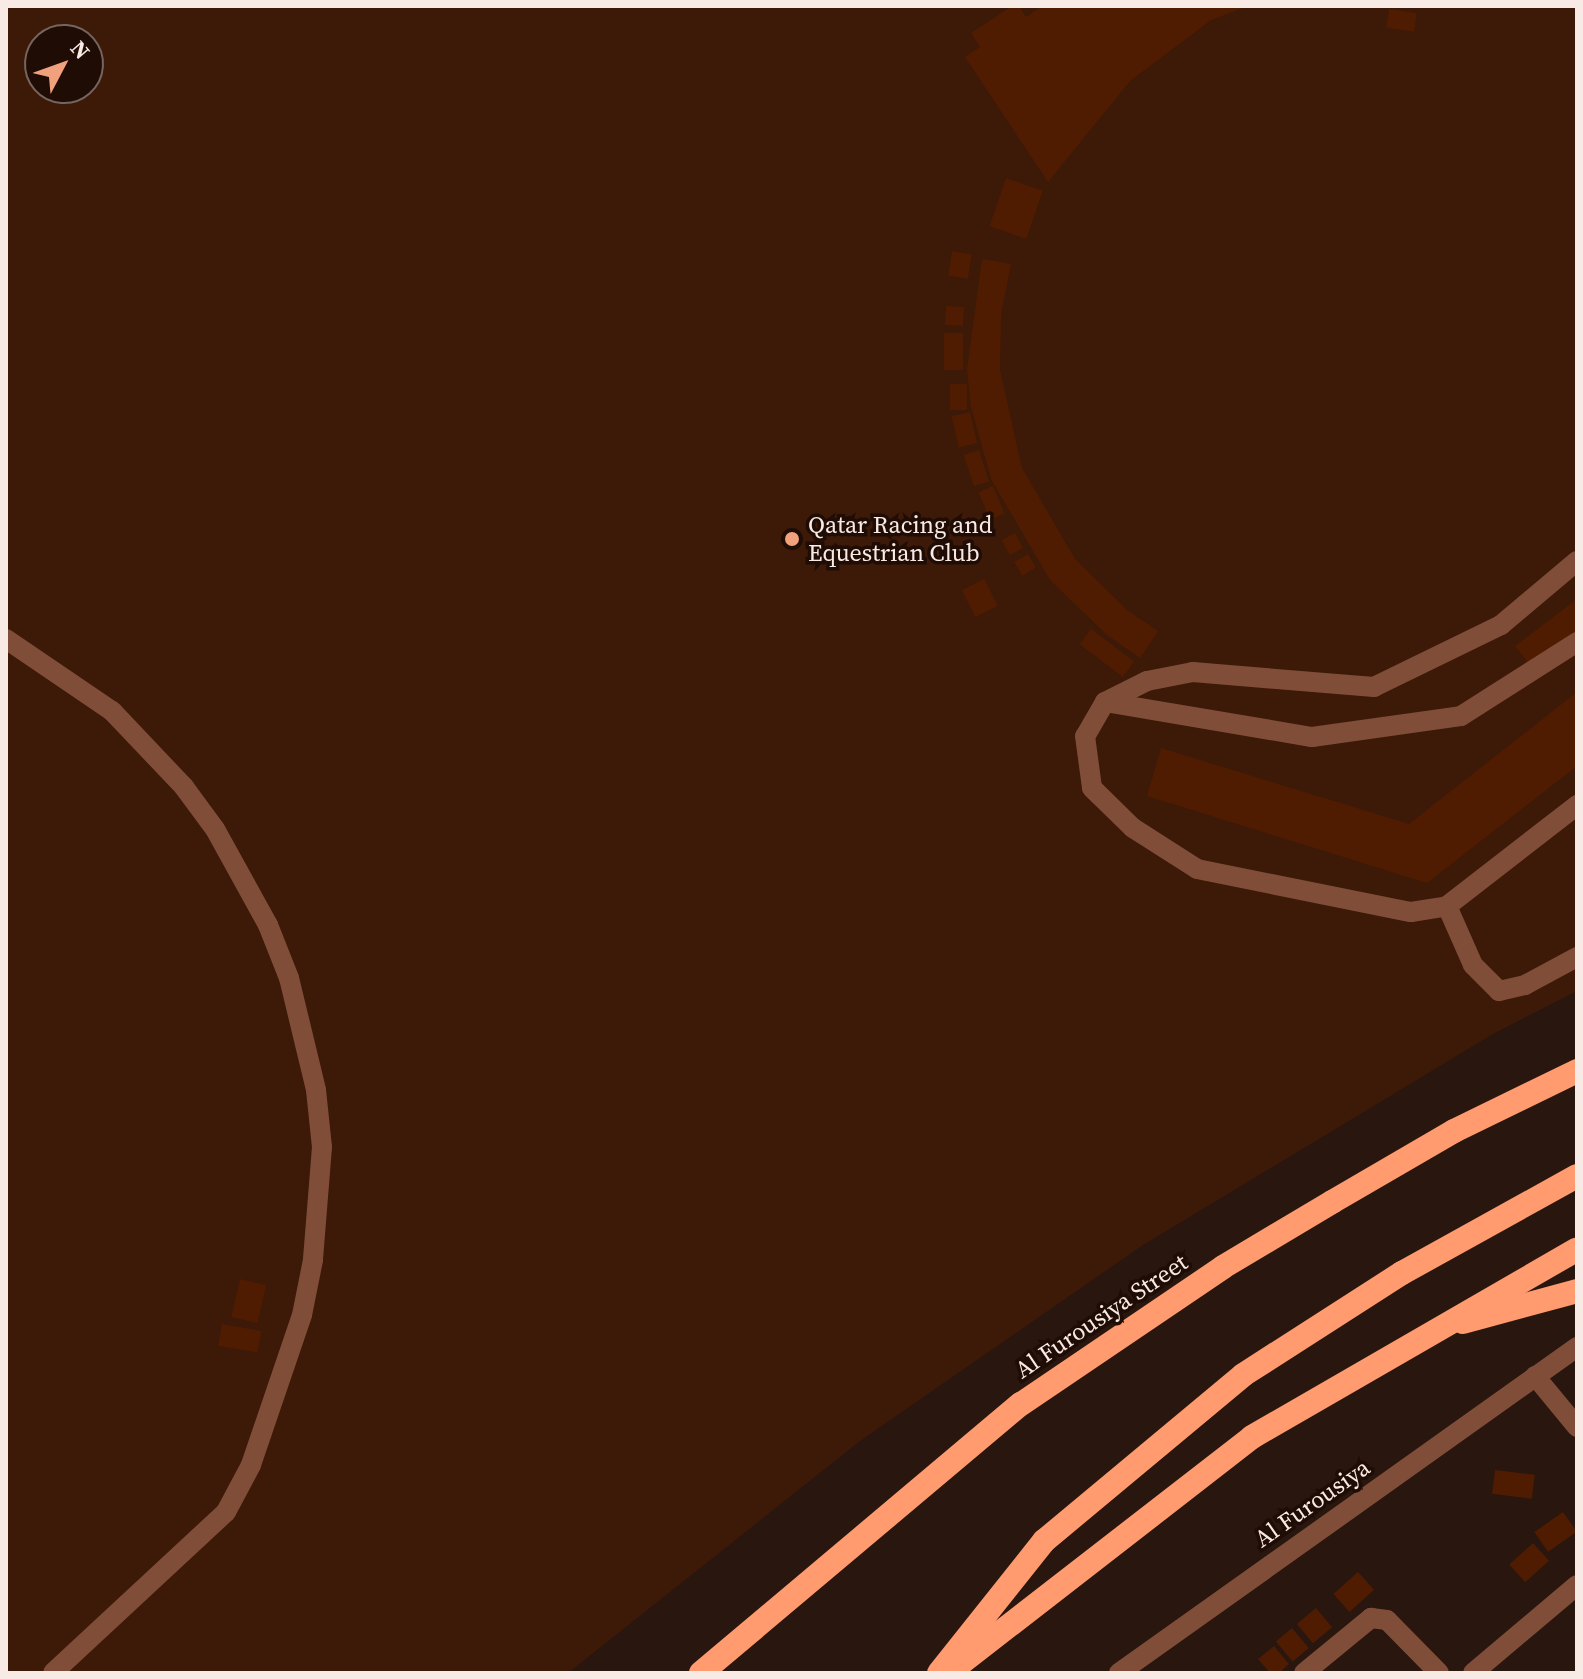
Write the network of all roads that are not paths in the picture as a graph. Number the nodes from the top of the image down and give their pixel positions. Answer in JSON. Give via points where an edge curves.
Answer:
{"nodes":[{"id":1,"x":1577,"y":561,"type":"edge"},
{"id":2,"x":6,"y":639,"type":"edge"},
{"id":3,"x":1577,"y":642,"type":"edge"},
{"id":4,"x":1105,"y":702,"type":"junction"},
{"id":5,"x":1577,"y":805,"type":"edge"},
{"id":6,"x":1447,"y":906,"type":"junction"},
{"id":7,"x":1577,"y":957,"type":"edge"},
{"id":8,"x":1577,"y":1071,"type":"edge"},
{"id":9,"x":1577,"y":1176,"type":"edge"},
{"id":10,"x":1577,"y":1249,"type":"edge"},
{"id":11,"x":1577,"y":1291,"type":"edge"},
{"id":12,"x":1426,"y":1332,"type":"junction"},
{"id":13,"x":1577,"y":1347,"type":"edge"},
{"id":14,"x":1535,"y":1376,"type":"junction"},
{"id":15,"x":1577,"y":1427,"type":"edge"},
{"id":16,"x":1577,"y":1585,"type":"edge"},
{"id":17,"x":53,"y":1673,"type":"edge"},
{"id":18,"x":701,"y":1673,"type":"edge"},
{"id":19,"x":939,"y":1673,"type":"edge"},
{"id":20,"x":949,"y":1673,"type":"edge"},
{"id":21,"x":1119,"y":1673,"type":"edge"},
{"id":22,"x":1304,"y":1673,"type":"edge"},
{"id":23,"x":1439,"y":1673,"type":"edge"},
{"id":24,"x":1473,"y":1673,"type":"edge"}],
"edges":[{"from":1,"to":4,"type":"street","via":[[1501,625],[1374,687],[1193,672],[1147,681]]},
{"from":2,"to":17,"type":"street","via":[[112,711],[184,787],[222,840],[268,925],[289,978],[314,1076],[322,1147],[313,1260],[302,1315],[251,1465],[226,1512]]},
{"from":3,"to":4,"type":"street","via":[[1461,716],[1312,737]]},
{"from":4,"to":6,"type":"street","via":[[1085,736],[1092,788],[1133,828],[1197,869],[1411,912]]},
{"from":5,"to":6,"type":"street"},
{"from":6,"to":7,"type":"street","via":[[1473,965],[1499,991],[1525,985]]},
{"from":8,"to":18,"type":"highway","name":"Al Furousiya Street","via":[[1454,1131],[1332,1202],[1223,1267],[1032,1396]]},
{"from":9,"to":19,"type":"highway","via":[[1402,1273],[1243,1375],[1044,1541]]},
{"from":10,"to":12,"type":"highway"},
{"from":11,"to":12,"type":"highway"},
{"from":12,"to":20,"type":"highway","via":[[1252,1437]]},
{"from":13,"to":14,"type":"street","name":"Al Furousiya"},
{"from":14,"to":15,"type":"street"},
{"from":14,"to":21,"type":"street","name":"Al Furousiya"},
{"from":16,"to":24,"type":"street"},
{"from":22,"to":23,"type":"street","via":[[1371,1618],[1387,1620]]}]}
